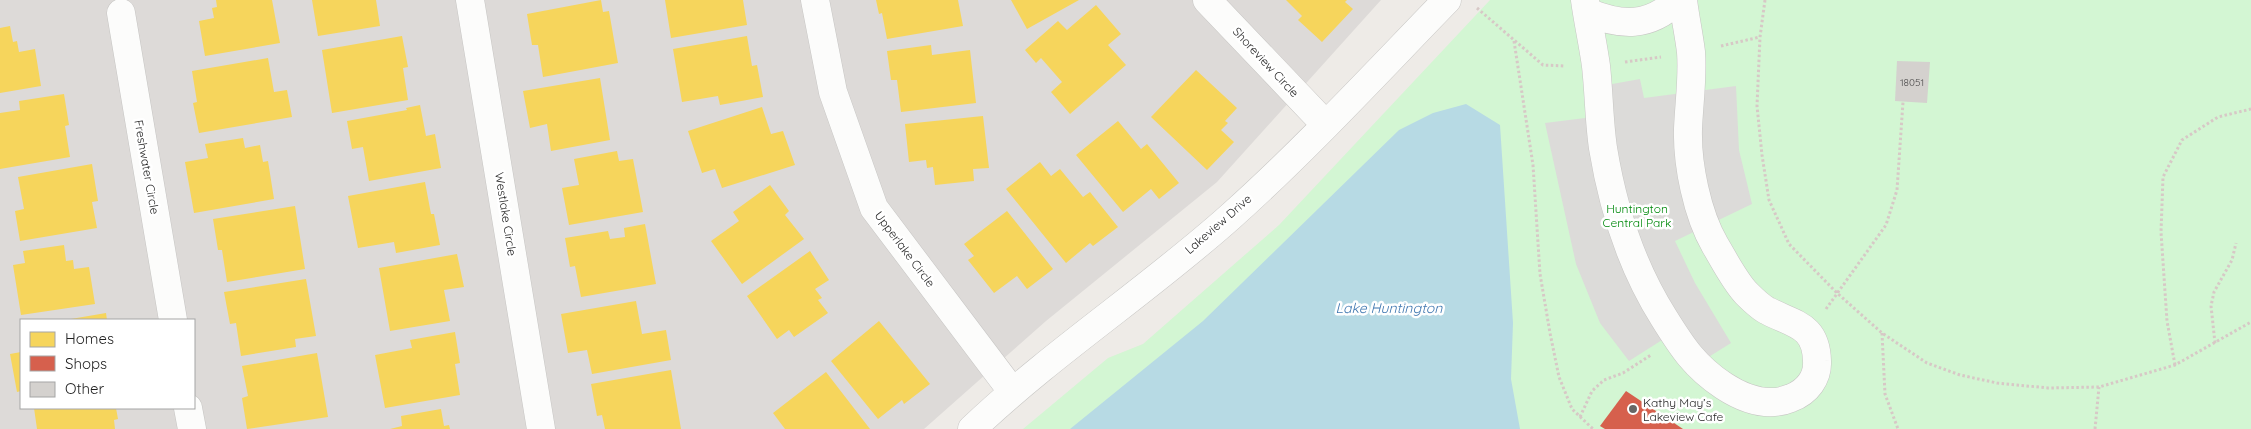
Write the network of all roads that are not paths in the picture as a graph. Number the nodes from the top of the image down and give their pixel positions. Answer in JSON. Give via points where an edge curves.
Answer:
{"nodes":[{"id":1,"x":470,"y":0,"type":"edge"},
{"id":2,"x":815,"y":0,"type":"edge"},
{"id":3,"x":1207,"y":0,"type":"edge"},
{"id":4,"x":1447,"y":0,"type":"edge"},
{"id":5,"x":1678,"y":0,"type":"edge"},
{"id":6,"x":1683,"y":0,"type":"edge"},
{"id":7,"x":1586,"y":6,"type":"edge"},
{"id":8,"x":121,"y":13,"type":"dead end"},
{"id":9,"x":1326,"y":125,"type":"junction"},
{"id":10,"x":173,"y":319,"type":"edge"},
{"id":11,"x":1012,"y":392,"type":"junction"},
{"id":12,"x":188,"y":409,"type":"edge"},
{"id":13,"x":192,"y":429,"type":"edge"},
{"id":14,"x":541,"y":429,"type":"edge"},
{"id":15,"x":972,"y":429,"type":"edge"}],
"edges":[{"from":1,"to":14,"type":"street","name":"Westlake Circle"},
{"from":2,"to":11,"type":"street","name":"Upperlake Circle","via":[[833,92],[874,208]]},
{"from":3,"to":9,"type":"street","name":"Shoreview Circle"},
{"from":4,"to":9,"type":"street","name":"Lakeview Drive"},
{"from":5,"to":7,"type":"street","via":[[1651,18],[1627,22],[1609,21]]},
{"from":6,"to":7,"type":"street","via":[[1691,52],[1689,161],[1702,215],[1714,243],[1745,292],[1766,311],[1792,320],[1810,332],[1816,346],[1816,374],[1810,386],[1792,398],[1754,402],[1702,371],[1654,303],[1632,259],[1615,206],[1603,146],[1596,66]]},
{"from":8,"to":10,"type":"street","name":"Freshwater Circle"},
{"from":9,"to":11,"type":"street","name":"Lakeview Drive","via":[[1230,217]]},
{"from":11,"to":15,"type":"street","name":"Lakeview Drive"},
{"from":12,"to":13,"type":"street"}]}
